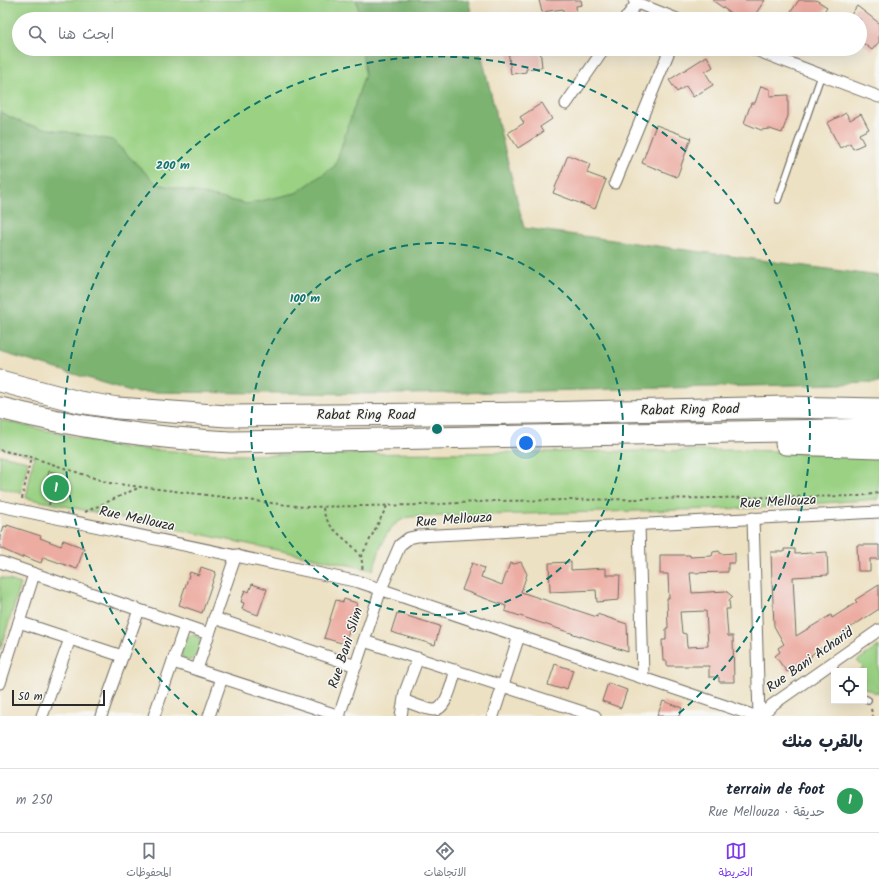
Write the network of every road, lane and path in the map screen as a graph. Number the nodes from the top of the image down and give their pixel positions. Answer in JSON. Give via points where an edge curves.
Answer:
{"nodes":[{"id":1,"x":636,"y":1,"type":"edge"},
{"id":2,"x":629,"y":12,"type":"edge"},
{"id":3,"x":661,"y":12,"type":"edge"},
{"id":4,"x":599,"y":56,"type":"edge"},
{"id":5,"x":667,"y":56,"type":"edge"},
{"id":6,"x":771,"y":56,"type":"edge"},
{"id":7,"x":821,"y":76,"type":"junction"},
{"id":8,"x":879,"y":97,"type":"edge"},
{"id":9,"x":566,"y":104,"type":"dead end"},
{"id":10,"x":615,"y":183,"type":"dead end"},
{"id":11,"x":778,"y":200,"type":"dead end"},
{"id":12,"x":0,"y":381,"type":"edge"},
{"id":13,"x":0,"y":408,"type":"edge"},
{"id":14,"x":879,"y":409,"type":"edge"},
{"id":15,"x":879,"y":429,"type":"edge"},
{"id":16,"x":632,"y":434,"type":"junction"},
{"id":17,"x":879,"y":447,"type":"edge"},
{"id":18,"x":0,"y":450,"type":"edge"},
{"id":19,"x":31,"y":457,"type":"junction"},
{"id":20,"x":139,"y":487,"type":"junction"},
{"id":21,"x":52,"y":490,"type":"dead end"},
{"id":22,"x":879,"y":493,"type":"edge"},
{"id":23,"x":21,"y":500,"type":"dead end"},
{"id":24,"x":0,"y":506,"type":"edge"},
{"id":25,"x":49,"y":506,"type":"dead end"},
{"id":26,"x":387,"y":506,"type":"junction"},
{"id":27,"x":323,"y":508,"type":"junction"},
{"id":28,"x":879,"y":512,"type":"edge"},
{"id":29,"x":82,"y":513,"type":"dead end"},
{"id":30,"x":753,"y":518,"type":"junction"},
{"id":31,"x":639,"y":524,"type":"junction"},
{"id":32,"x":236,"y":555,"type":"junction"},
{"id":33,"x":361,"y":557,"type":"junction"},
{"id":34,"x":0,"y":562,"type":"edge"},
{"id":35,"x":34,"y":574,"type":"junction"},
{"id":36,"x":359,"y":582,"type":"junction"},
{"id":37,"x":381,"y":589,"type":"junction"},
{"id":38,"x":139,"y":610,"type":"junction"},
{"id":39,"x":214,"y":618,"type":"junction"},
{"id":40,"x":19,"y":622,"type":"junction"},
{"id":41,"x":185,"y":626,"type":"junction"},
{"id":42,"x":879,"y":630,"type":"edge"},
{"id":43,"x":209,"y":634,"type":"junction"},
{"id":44,"x":519,"y":636,"type":"junction"},
{"id":45,"x":70,"y":638,"type":"junction"},
{"id":46,"x":364,"y":641,"type":"junction"},
{"id":47,"x":122,"y":656,"type":"junction"},
{"id":48,"x":418,"y":658,"type":"junction"},
{"id":49,"x":173,"y":662,"type":"junction"},
{"id":50,"x":356,"y":666,"type":"junction"},
{"id":51,"x":834,"y":667,"type":"edge"},
{"id":52,"x":196,"y":669,"type":"junction"},
{"id":53,"x":456,"y":670,"type":"junction"},
{"id":54,"x":222,"y":678,"type":"junction"},
{"id":55,"x":643,"y":678,"type":"junction"},
{"id":56,"x":0,"y":683,"type":"edge"},
{"id":57,"x":503,"y":686,"type":"junction"},
{"id":58,"x":405,"y":701,"type":"junction"},
{"id":59,"x":592,"y":715,"type":"edge"},
{"id":60,"x":42,"y":716,"type":"edge"},
{"id":61,"x":101,"y":716,"type":"edge"},
{"id":62,"x":154,"y":716,"type":"edge"},
{"id":63,"x":209,"y":716,"type":"edge"},
{"id":64,"x":340,"y":716,"type":"edge"},
{"id":65,"x":401,"y":716,"type":"edge"},
{"id":66,"x":494,"y":716,"type":"edge"},
{"id":67,"x":755,"y":716,"type":"edge"},
{"id":68,"x":760,"y":716,"type":"edge"}],
"edges":[{"from":1,"to":2,"type":"street"},
{"from":1,"to":3,"type":"street"},
{"from":4,"to":9,"type":"street"},
{"from":5,"to":10,"type":"street"},
{"from":6,"to":7,"type":"street"},
{"from":7,"to":8,"type":"street"},
{"from":7,"to":11,"type":"lane"},
{"from":12,"to":14,"type":"highway","name":"Rabat Ring Road","via":[[79,402],[118,408],[227,416],[785,407]]},
{"from":13,"to":16,"type":"highway","name":"Rabat Ring Road","via":[[82,427],[175,439],[231,442]]},
{"from":15,"to":16,"type":"highway","name":"Rabat Ring Road"},
{"from":16,"to":17,"type":"highway","via":[[682,442]]},
{"from":18,"to":19,"type":"path"},
{"from":19,"to":20,"type":"path","via":[[109,483]]},
{"from":19,"to":23,"type":"path"},
{"from":20,"to":27,"type":"path","via":[[280,506]]},
{"from":20,"to":29,"type":"path"},
{"from":21,"to":25,"type":"path"},
{"from":22,"to":26,"type":"path","via":[[859,496],[496,501]]},
{"from":24,"to":32,"type":"street","name":"Rue Mellouza"},
{"from":26,"to":27,"type":"path"},
{"from":26,"to":33,"type":"path"},
{"from":27,"to":33,"type":"path","via":[[330,527]]},
{"from":28,"to":30,"type":"street","name":"Rue Mellouza"},
{"from":30,"to":31,"type":"street","name":"Rue Mellouza"},
{"from":30,"to":68,"type":"street"},
{"from":31,"to":37,"type":"street","name":"Rue Mellouza","via":[[414,537],[400,545]]},
{"from":31,"to":55,"type":"street"},
{"from":32,"to":36,"type":"street","name":"Rue Mellouza"},
{"from":32,"to":39,"type":"street"},
{"from":33,"to":36,"type":"path","via":[[363,566]]},
{"from":34,"to":35,"type":"street"},
{"from":35,"to":38,"type":"street"},
{"from":35,"to":40,"type":"street"},
{"from":36,"to":37,"type":"street","name":"Rue Mellouza"},
{"from":37,"to":44,"type":"street"},
{"from":37,"to":46,"type":"street","name":"Rue Bani Slim"},
{"from":38,"to":41,"type":"street"},
{"from":38,"to":47,"type":"street"},
{"from":39,"to":43,"type":"street"},
{"from":39,"to":50,"type":"street"},
{"from":40,"to":45,"type":"street"},
{"from":40,"to":56,"type":"street"},
{"from":41,"to":43,"type":"street"},
{"from":41,"to":49,"type":"street"},
{"from":42,"to":51,"type":"street","name":"Rue Bani Acharid"},
{"from":43,"to":52,"type":"street"},
{"from":44,"to":55,"type":"street"},
{"from":44,"to":57,"type":"street"},
{"from":45,"to":47,"type":"street"},
{"from":45,"to":60,"type":"street"},
{"from":46,"to":48,"type":"street"},
{"from":46,"to":50,"type":"street","name":"Rue Bani Slim"},
{"from":47,"to":61,"type":"street"},
{"from":48,"to":53,"type":"street"},
{"from":48,"to":58,"type":"street"},
{"from":49,"to":52,"type":"street"},
{"from":49,"to":62,"type":"street"},
{"from":50,"to":64,"type":"street","name":"Rue Bani Slim"},
{"from":51,"to":68,"type":"street","name":"Rue Bani Acharid","via":[[772,704]]},
{"from":52,"to":54,"type":"street"},
{"from":53,"to":57,"type":"street"},
{"from":53,"to":58,"type":"street","via":[[445,702],[439,708],[432,710]]},
{"from":54,"to":63,"type":"street"},
{"from":54,"to":64,"type":"street"},
{"from":55,"to":67,"type":"street"},
{"from":57,"to":59,"type":"street"},
{"from":57,"to":66,"type":"street"},
{"from":58,"to":65,"type":"street"}]}
